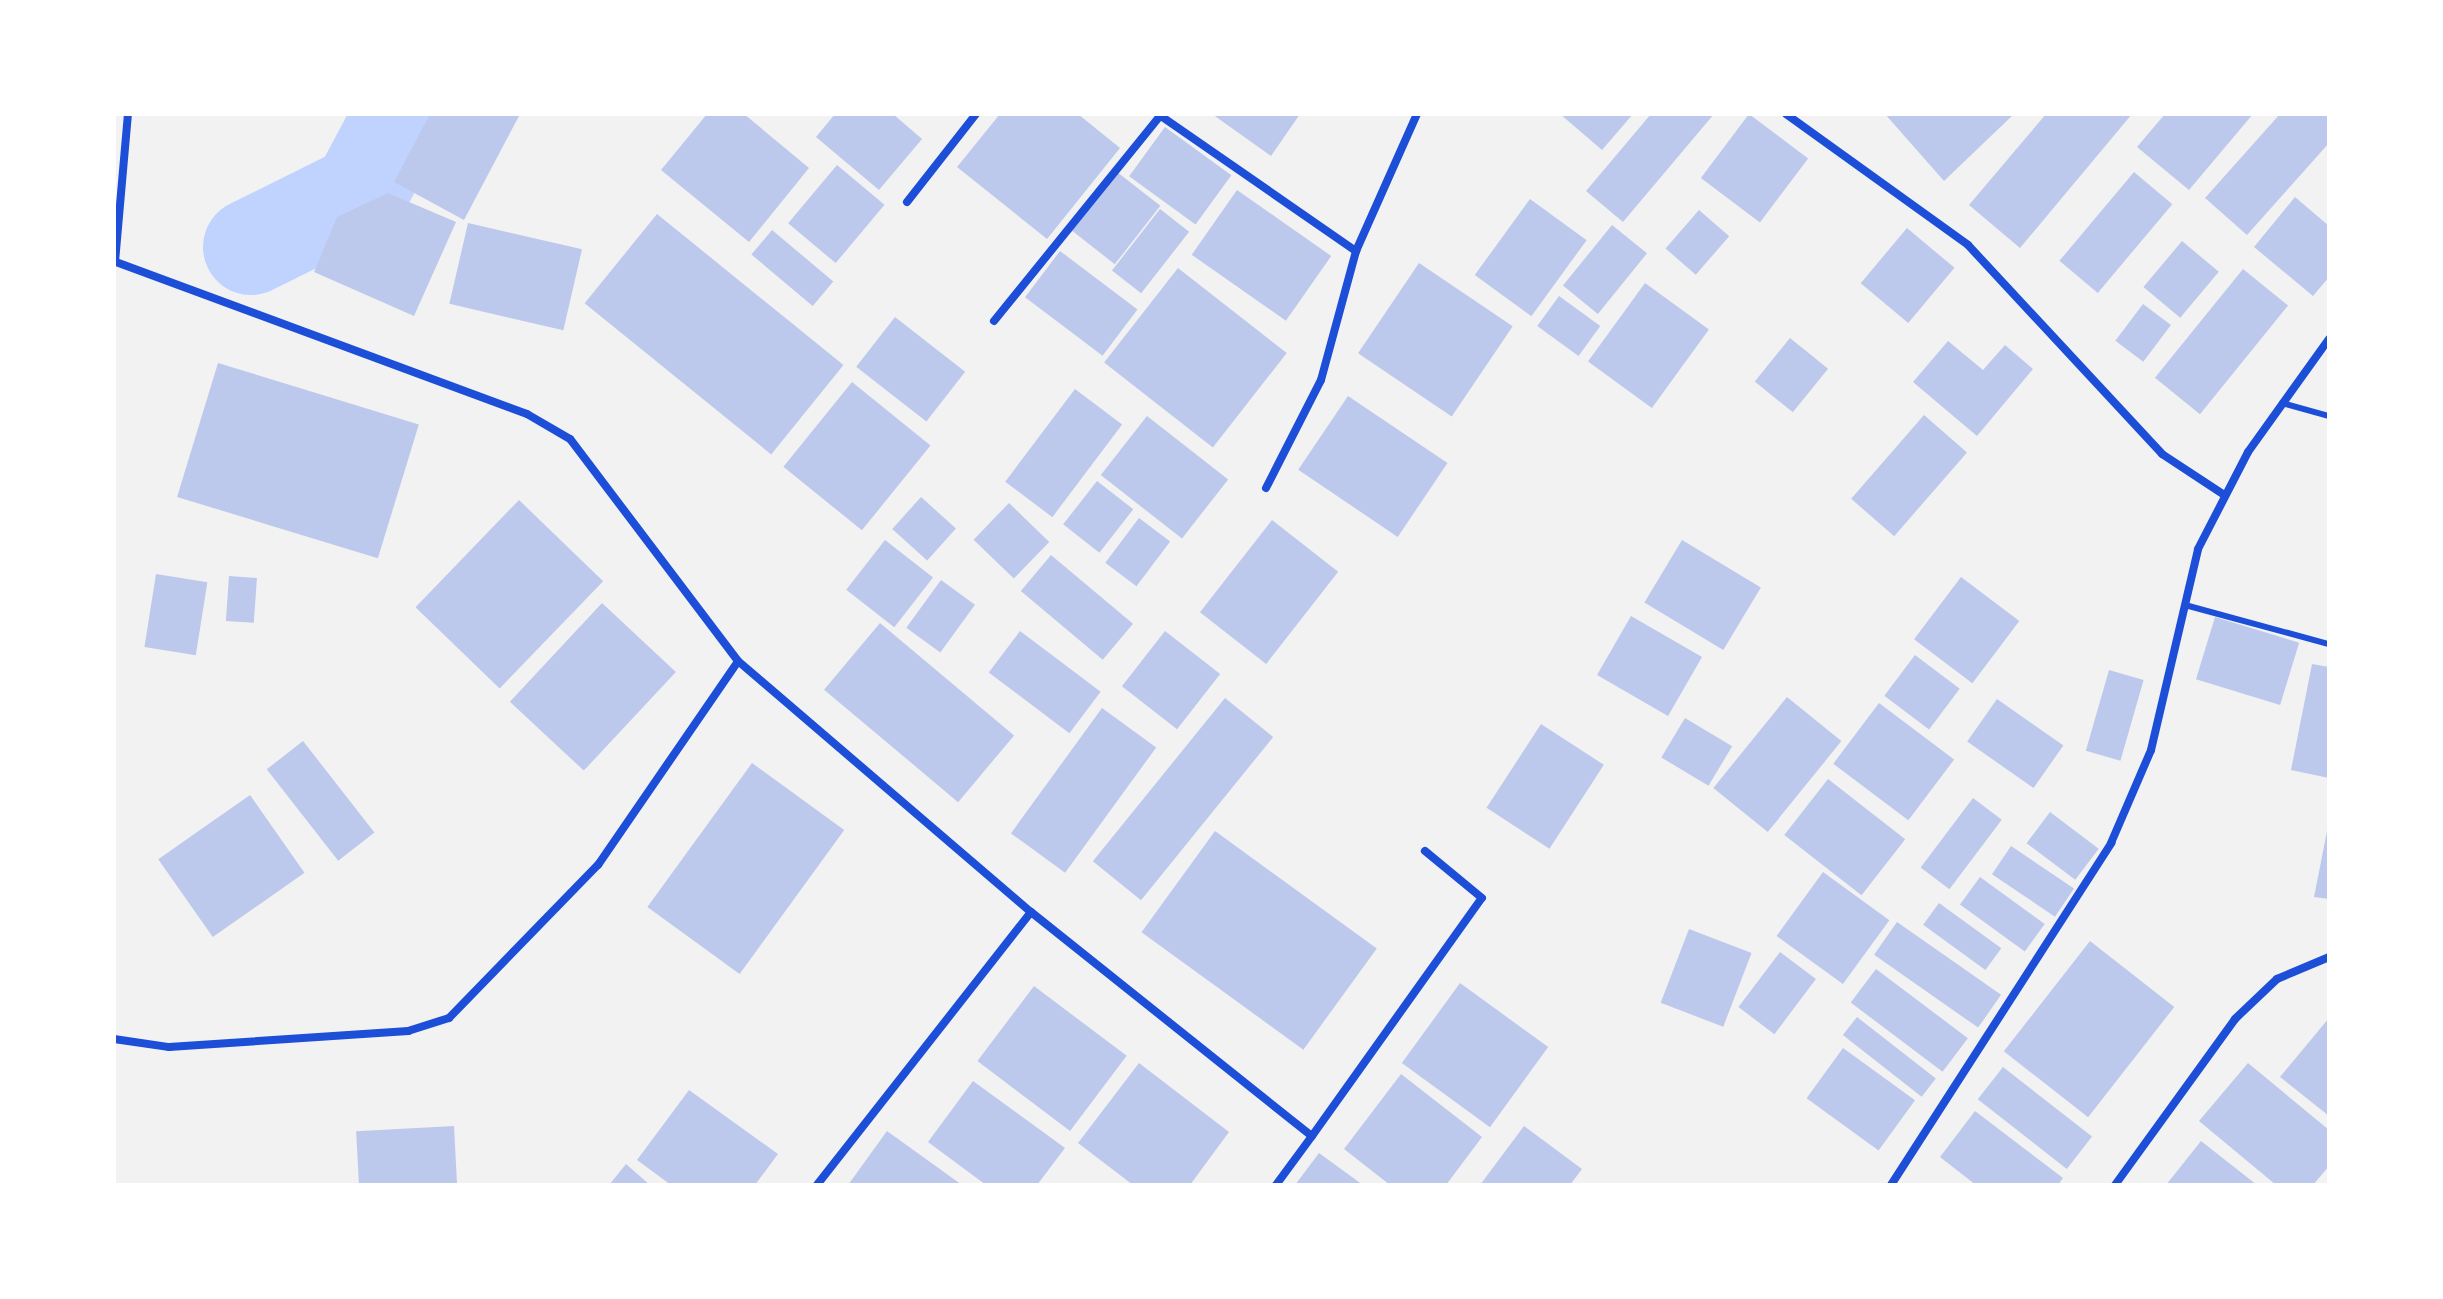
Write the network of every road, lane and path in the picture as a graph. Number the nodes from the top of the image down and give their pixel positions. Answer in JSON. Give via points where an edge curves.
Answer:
{"nodes":[{"id":1,"x":128,"y":114,"type":"edge"},
{"id":2,"x":976,"y":114,"type":"edge"},
{"id":3,"x":1417,"y":114,"type":"edge"},
{"id":4,"x":1786,"y":114,"type":"edge"},
{"id":5,"x":1159,"y":115,"type":"edge"},
{"id":6,"x":907,"y":202,"type":"dead end"},
{"id":7,"x":1356,"y":251,"type":"junction"},
{"id":8,"x":114,"y":262,"type":"edge"},
{"id":9,"x":114,"y":270,"type":"edge"},
{"id":10,"x":994,"y":321,"type":"dead end"},
{"id":11,"x":2329,"y":339,"type":"edge"},
{"id":12,"x":2282,"y":403,"type":"junction"},
{"id":13,"x":2329,"y":416,"type":"edge"},
{"id":14,"x":1266,"y":488,"type":"dead end"},
{"id":15,"x":2223,"y":494,"type":"junction"},
{"id":16,"x":2185,"y":605,"type":"junction"},
{"id":17,"x":2329,"y":644,"type":"edge"},
{"id":18,"x":738,"y":661,"type":"junction"},
{"id":19,"x":1425,"y":851,"type":"dead end"},
{"id":20,"x":1031,"y":912,"type":"junction"},
{"id":21,"x":2329,"y":957,"type":"edge"},
{"id":22,"x":114,"y":1039,"type":"edge"},
{"id":23,"x":1312,"y":1136,"type":"junction"},
{"id":24,"x":817,"y":1185,"type":"edge"},
{"id":25,"x":1276,"y":1185,"type":"edge"},
{"id":26,"x":1891,"y":1185,"type":"edge"},
{"id":27,"x":2115,"y":1185,"type":"edge"}],
"edges":[{"from":1,"to":8,"type":"street"},
{"from":2,"to":6,"type":"street"},
{"from":3,"to":7,"type":"street"},
{"from":4,"to":15,"type":"street","via":[[1968,245],[2162,454]]},
{"from":5,"to":7,"type":"street"},
{"from":5,"to":10,"type":"street"},
{"from":7,"to":14,"type":"street","via":[[1321,380]]},
{"from":8,"to":9,"type":"street"},
{"from":8,"to":18,"type":"street","via":[[527,414],[570,439]]},
{"from":11,"to":12,"type":"street"},
{"from":12,"to":13,"type":"lane"},
{"from":12,"to":15,"type":"street"},
{"from":15,"to":16,"type":"street","via":[[2198,549]]},
{"from":16,"to":17,"type":"lane"},
{"from":16,"to":26,"type":"street","via":[[2151,750],[2111,843]]},
{"from":18,"to":20,"type":"street"},
{"from":18,"to":22,"type":"street","via":[[598,865],[449,1018],[408,1031],[169,1047]]},
{"from":19,"to":23,"type":"street","via":[[1482,898]]},
{"from":20,"to":23,"type":"street"},
{"from":20,"to":24,"type":"street"},
{"from":21,"to":27,"type":"street","via":[[2277,979],[2235,1019]]},
{"from":23,"to":25,"type":"street"}]}
